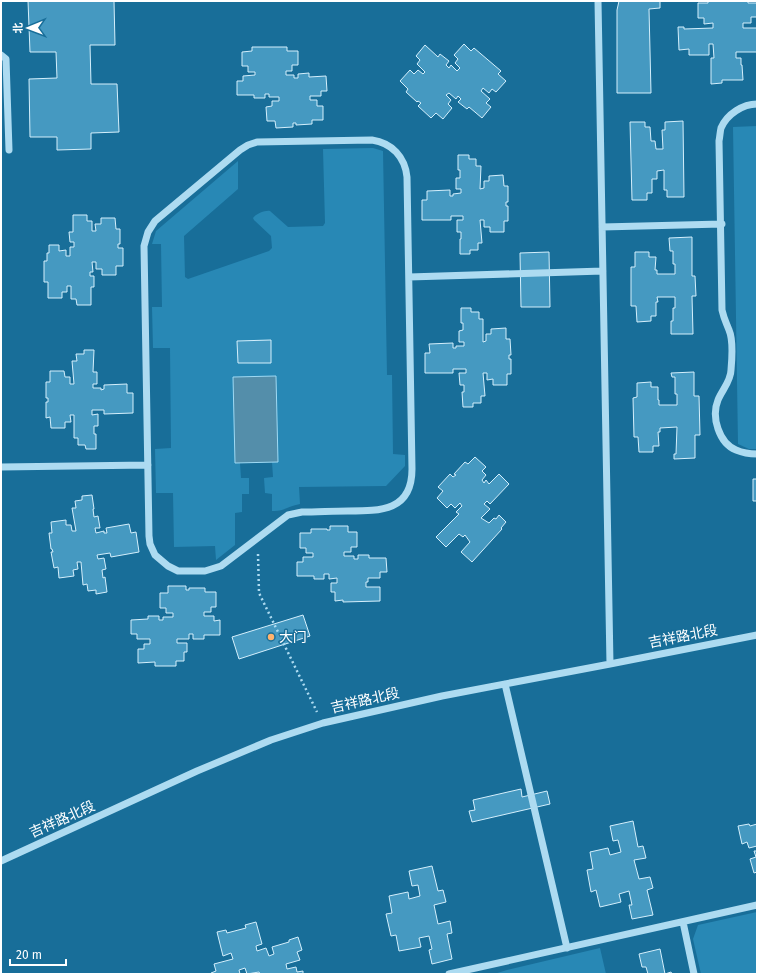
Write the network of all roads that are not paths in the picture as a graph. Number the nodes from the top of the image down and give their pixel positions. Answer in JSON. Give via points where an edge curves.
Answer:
{"nodes":[{"id":1,"x":598,"y":1,"type":"edge"},
{"id":2,"x":1,"y":55,"type":"edge"},
{"id":3,"x":757,"y":104,"type":"edge"},
{"id":4,"x":8,"y":150,"type":"dead end"},
{"id":5,"x":722,"y":224,"type":"junction"},
{"id":6,"x":602,"y":227,"type":"junction"},
{"id":7,"x":603,"y":271,"type":"junction"},
{"id":8,"x":409,"y":277,"type":"junction"},
{"id":9,"x":757,"y":454,"type":"edge"},
{"id":10,"x":148,"y":465,"type":"junction"},
{"id":11,"x":1,"y":467,"type":"edge"},
{"id":12,"x":757,"y":635,"type":"edge"},
{"id":13,"x":610,"y":664,"type":"junction"},
{"id":14,"x":505,"y":684,"type":"junction"},
{"id":15,"x":1,"y":860,"type":"edge"},
{"id":16,"x":757,"y":905,"type":"edge"},
{"id":17,"x":683,"y":922,"type":"junction"},
{"id":18,"x":567,"y":948,"type":"junction"},
{"id":19,"x":480,"y":971,"type":"edge"},
{"id":20,"x":449,"y":974,"type":"edge"},
{"id":21,"x":694,"y":974,"type":"edge"}],
"edges":[{"from":1,"to":6,"type":"street"},
{"from":2,"to":4,"type":"street","via":[[6,59]]},
{"from":3,"to":5,"type":"street","via":[[746,105],[732,114],[721,129],[719,141]]},
{"from":5,"to":6,"type":"street"},
{"from":5,"to":9,"type":"street","via":[[722,310],[730,330],[732,371],[715,408],[715,420],[719,433],[726,443],[735,450]]},
{"from":6,"to":7,"type":"street"},
{"from":7,"to":8,"type":"street"},
{"from":7,"to":13,"type":"street"},
{"from":8,"to":10,"type":"street","via":[[412,477],[408,490],[396,504],[380,510],[292,513],[216,568],[205,571],[178,571],[155,555],[150,544]]},
{"from":8,"to":10,"type":"street","via":[[407,177],[402,159],[393,149],[372,140],[257,142],[240,150],[155,221],[146,236],[144,246]]},
{"from":10,"to":11,"type":"street"},
{"from":12,"to":13,"type":"street","name":"吉祥路北段"},
{"from":13,"to":14,"type":"street","name":"吉祥路北段"},
{"from":14,"to":15,"type":"street","name":"吉祥路北段","via":[[323,723],[271,740]]},
{"from":14,"to":18,"type":"street"},
{"from":16,"to":17,"type":"street"},
{"from":17,"to":18,"type":"street"},
{"from":17,"to":21,"type":"street"},
{"from":18,"to":19,"type":"street"},
{"from":19,"to":20,"type":"street"}]}
